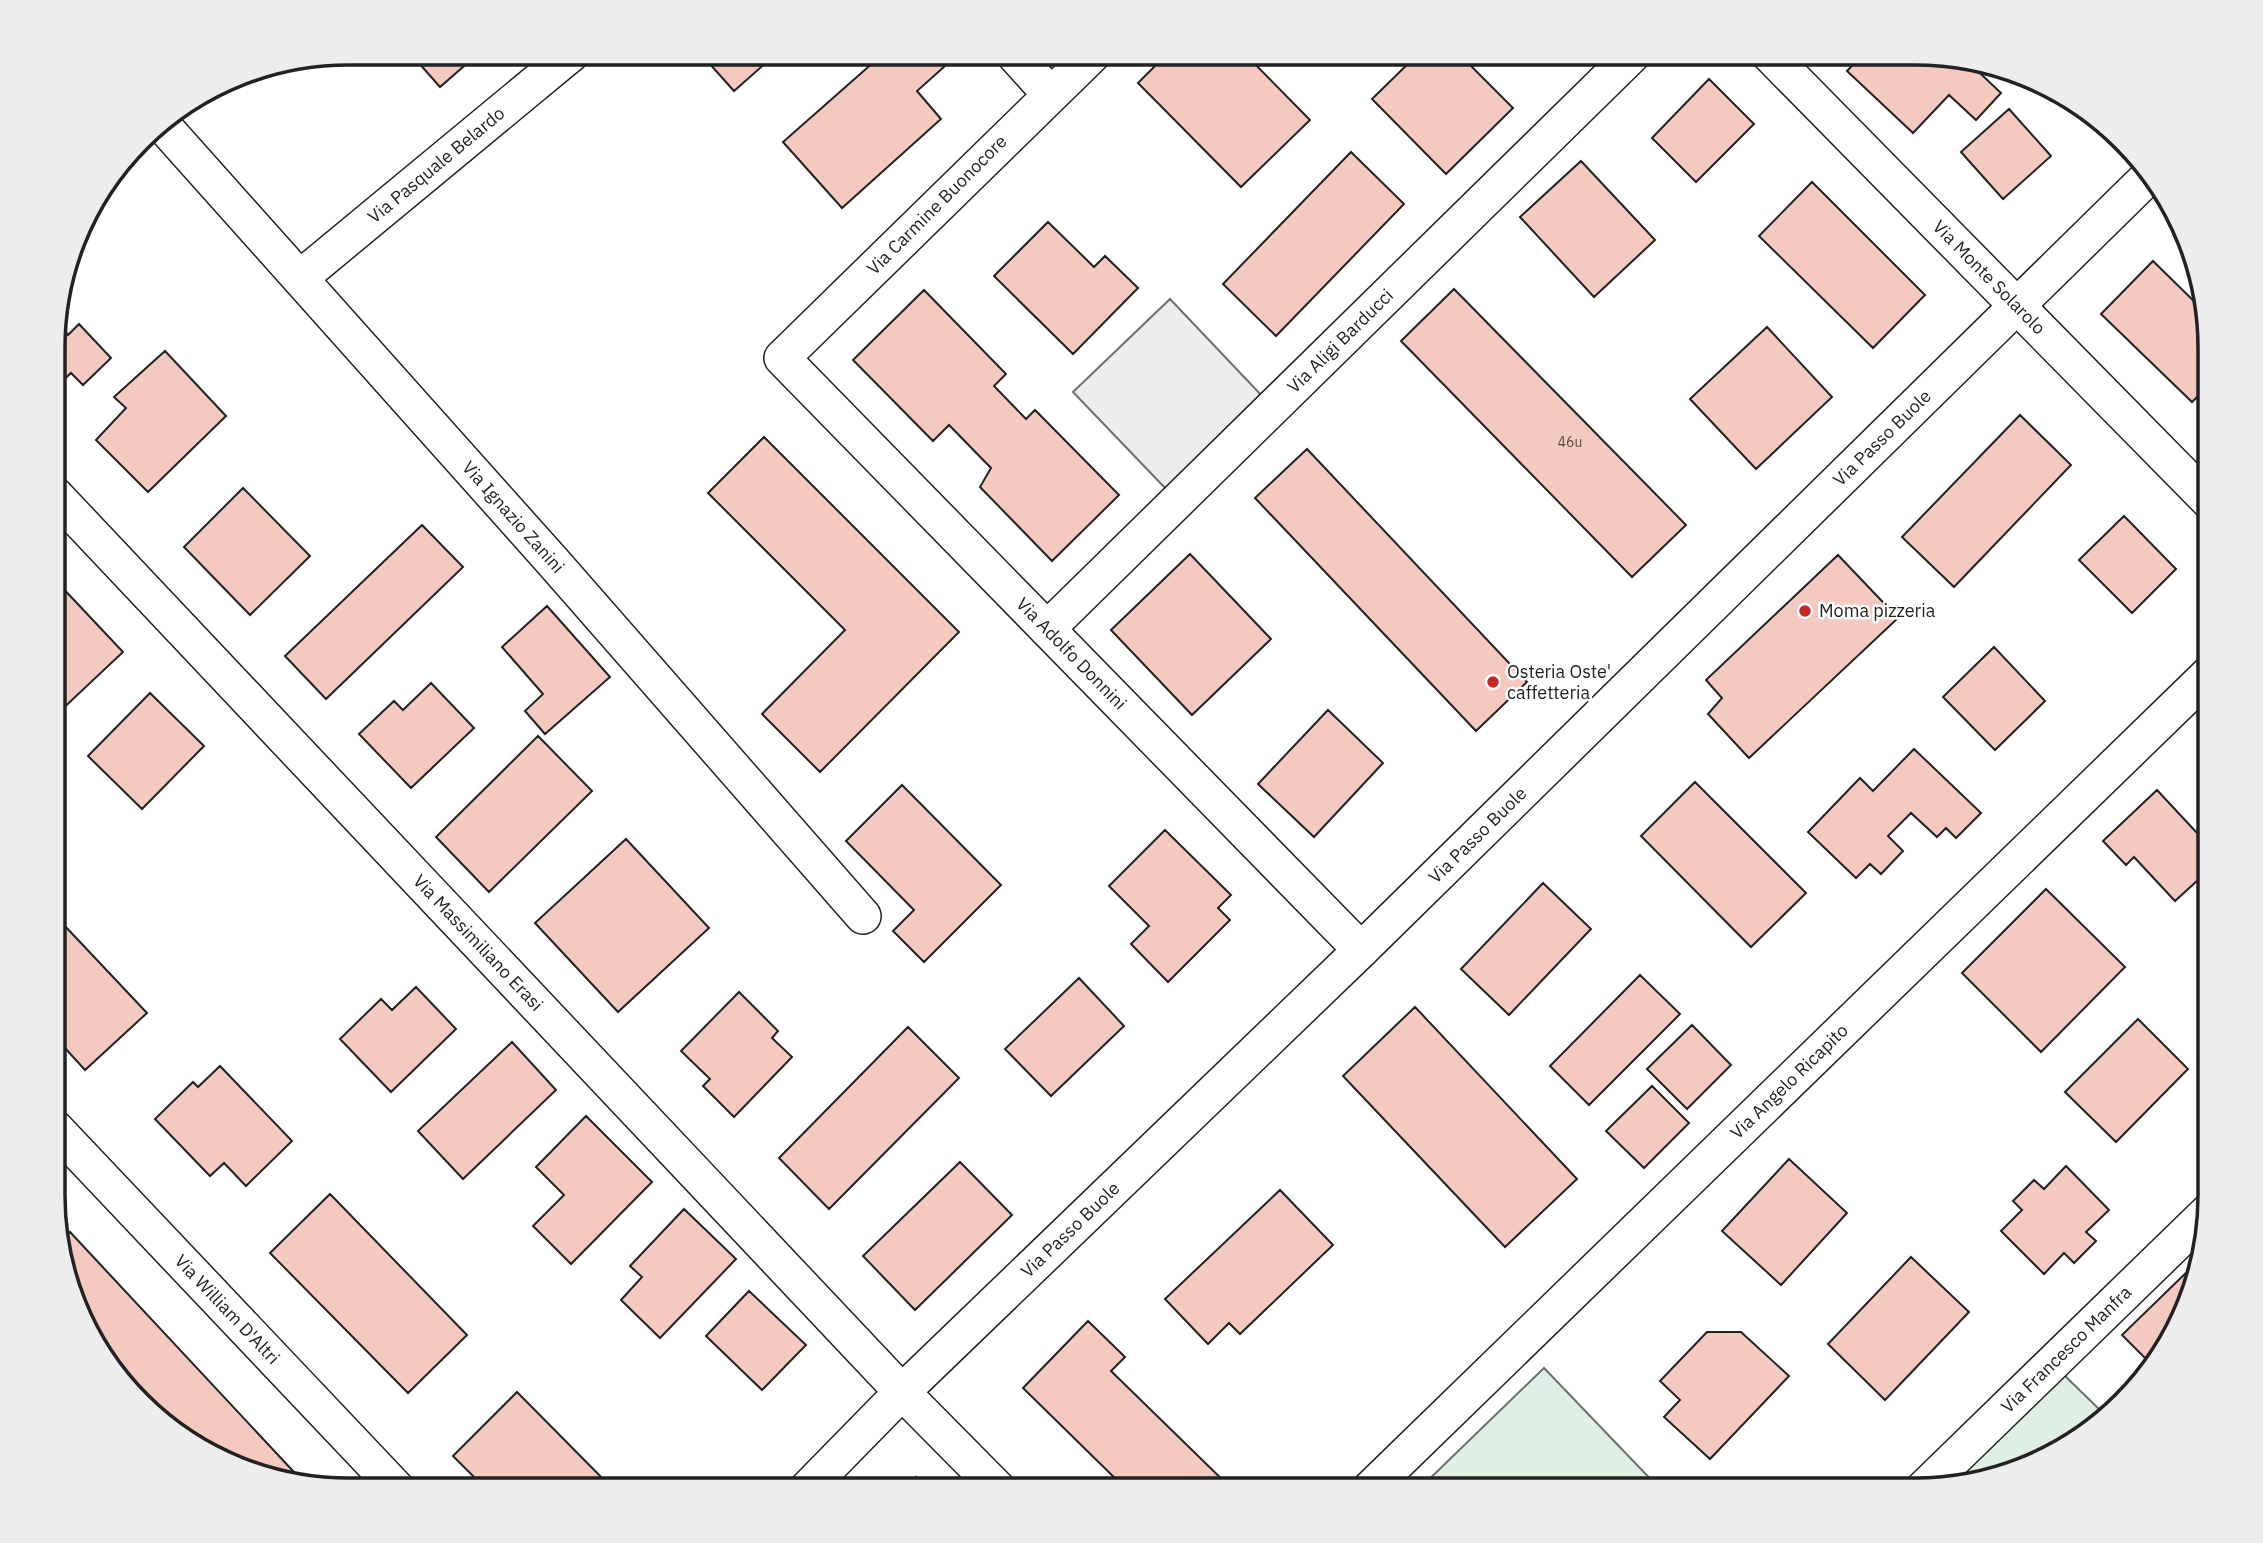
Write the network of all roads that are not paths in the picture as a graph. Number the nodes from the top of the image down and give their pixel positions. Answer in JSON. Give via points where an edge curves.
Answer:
{"nodes":[{"id":1,"x":556,"y":65,"type":"edge"},
{"id":2,"x":1024,"y":65,"type":"edge"},
{"id":3,"x":1081,"y":65,"type":"edge"},
{"id":4,"x":1622,"y":65,"type":"edge"},
{"id":5,"x":1780,"y":65,"type":"edge"},
{"id":6,"x":1050,"y":94,"type":"junction"},
{"id":7,"x":167,"y":130,"type":"edge"},
{"id":8,"x":2144,"y":181,"type":"edge"},
{"id":9,"x":300,"y":278,"type":"junction"},
{"id":10,"x":2017,"y":306,"type":"junction"},
{"id":11,"x":782,"y":358,"type":"joint"},
{"id":12,"x":2198,"y":490,"type":"edge"},
{"id":13,"x":65,"y":506,"type":"edge"},
{"id":14,"x":1047,"y":629,"type":"junction"},
{"id":15,"x":2198,"y":685,"type":"edge"},
{"id":16,"x":863,"y":916,"type":"dead end"},
{"id":17,"x":1361,"y":950,"type":"junction"},
{"id":18,"x":65,"y":1139,"type":"edge"},
{"id":19,"x":2197,"y":1223,"type":"edge"},
{"id":20,"x":902,"y":1392,"type":"junction"},
{"id":21,"x":387,"y":1478,"type":"edge"},
{"id":22,"x":818,"y":1478,"type":"edge"},
{"id":23,"x":987,"y":1478,"type":"edge"},
{"id":24,"x":1381,"y":1478,"type":"edge"},
{"id":25,"x":1934,"y":1478,"type":"edge"}],
"edges":[{"from":1,"to":9,"type":"street","name":"Via Pasquale Belardo"},
{"from":2,"to":6,"type":"street"},
{"from":3,"to":6,"type":"street","name":"Via Carmine Buonocore"},
{"from":4,"to":14,"type":"street","name":"Via Aligi Barducci"},
{"from":5,"to":10,"type":"street","name":"Via Monte Solarolo"},
{"from":6,"to":11,"type":"street","name":"Via Carmine Buonocore"},
{"from":7,"to":9,"type":"street","name":"Via Ignazio Zanini"},
{"from":8,"to":10,"type":"street","name":"Via Passo Buole"},
{"from":9,"to":16,"type":"street","name":"Via Ignazio Zanini"},
{"from":10,"to":12,"type":"street","name":"Via Monte Solarolo"},
{"from":10,"to":17,"type":"street","name":"Via Passo Buole"},
{"from":11,"to":14,"type":"street","name":"Via Adolfo Donnini"},
{"from":13,"to":20,"type":"street","name":"Via Massimiliano Erasi"},
{"from":14,"to":17,"type":"street","name":"Via Adolfo Donnini"},
{"from":15,"to":24,"type":"street","name":"Via Angelo Ricapito"},
{"from":17,"to":20,"type":"street","name":"Via Passo Buole"},
{"from":18,"to":21,"type":"street","name":"Via William D'Altri"},
{"from":19,"to":25,"type":"street","name":"Via Francesco Manfra"},
{"from":20,"to":22,"type":"street","name":"Via Passo Buole"},
{"from":20,"to":23,"type":"street","name":"Via Massimiliano Erasi"}]}
